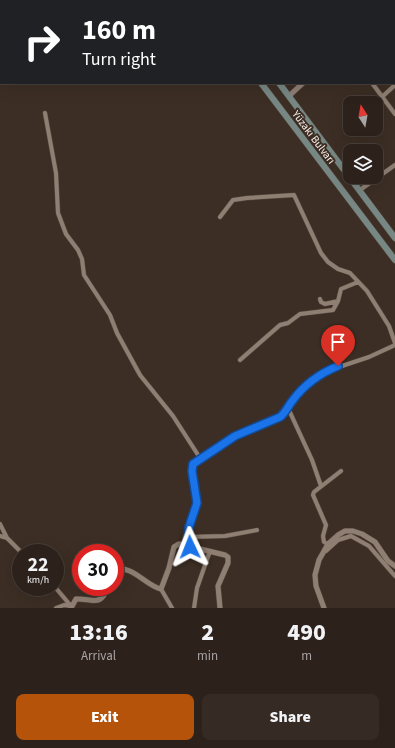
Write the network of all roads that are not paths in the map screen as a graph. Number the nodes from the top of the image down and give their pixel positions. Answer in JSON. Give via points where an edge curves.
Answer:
{"nodes":[{"id":1,"x":262,"y":84,"type":"edge"},
{"id":2,"x":280,"y":84,"type":"edge"},
{"id":3,"x":301,"y":84,"type":"edge"},
{"id":4,"x":373,"y":84,"type":"edge"},
{"id":5,"x":395,"y":85,"type":"edge"},
{"id":6,"x":289,"y":96,"type":"junction"},
{"id":7,"x":383,"y":96,"type":"junction"},
{"id":8,"x":45,"y":113,"type":"dead end"},
{"id":9,"x":395,"y":114,"type":"edge"},
{"id":10,"x":339,"y":163,"type":"junction"},
{"id":11,"x":395,"y":165,"type":"edge"},
{"id":12,"x":328,"y":172,"type":"junction"},
{"id":13,"x":360,"y":190,"type":"junction"},
{"id":14,"x":220,"y":217,"type":"dead end"},
{"id":15,"x":395,"y":238,"type":"edge"},
{"id":16,"x":395,"y":260,"type":"edge"},
{"id":17,"x":358,"y":282,"type":"junction"},
{"id":18,"x":320,"y":299,"type":"dead end"},
{"id":19,"x":338,"y":301,"type":"junction"},
{"id":20,"x":395,"y":344,"type":"edge"},
{"id":21,"x":240,"y":360,"type":"dead end"},
{"id":22,"x":288,"y":408,"type":"junction"},
{"id":23,"x":200,"y":458,"type":"junction"},
{"id":24,"x":341,"y":471,"type":"dead end"},
{"id":25,"x":321,"y":486,"type":"junction"},
{"id":26,"x":0,"y":524,"type":"edge"},
{"id":27,"x":257,"y":530,"type":"dead end"},
{"id":28,"x":0,"y":536,"type":"edge"},
{"id":29,"x":188,"y":537,"type":"junction"},
{"id":30,"x":7,"y":538,"type":"junction"},
{"id":31,"x":13,"y":544,"type":"edge"},
{"id":32,"x":328,"y":544,"type":"junction"},
{"id":33,"x":190,"y":547,"type":"junction"},
{"id":34,"x":210,"y":551,"type":"junction"},
{"id":35,"x":326,"y":551,"type":"junction"},
{"id":36,"x":395,"y":566,"type":"edge"},
{"id":37,"x":124,"y":570,"type":"edge"},
{"id":38,"x":395,"y":576,"type":"edge"},
{"id":39,"x":161,"y":589,"type":"junction"},
{"id":40,"x":62,"y":596,"type":"edge"},
{"id":41,"x":103,"y":596,"type":"edge"},
{"id":42,"x":71,"y":607,"type":"edge"},
{"id":43,"x":56,"y":608,"type":"edge"},
{"id":44,"x":172,"y":608,"type":"edge"},
{"id":45,"x":194,"y":608,"type":"edge"},
{"id":46,"x":220,"y":608,"type":"edge"},
{"id":47,"x":324,"y":608,"type":"edge"}],
"edges":[{"from":1,"to":12,"type":"main road","name":"Yüzakı Bulvarı"},
{"from":2,"to":6,"type":"main road","name":"Yüzakı Bulvarı"},
{"from":3,"to":6,"type":"street"},
{"from":4,"to":7,"type":"street"},
{"from":5,"to":7,"type":"street"},
{"from":6,"to":10,"type":"main road","name":"Yüzakı Bulvarı"},
{"from":7,"to":9,"type":"street"},
{"from":8,"to":23,"type":"street","via":[[56,173],[58,213],[66,234],[82,259],[84,275],[110,315],[140,375],[173,416]]},
{"from":10,"to":12,"type":"main road"},
{"from":10,"to":13,"type":"main road","name":"Yüzakı Bulvarı"},
{"from":11,"to":13,"type":"street"},
{"from":12,"to":16,"type":"main road","name":"Yüzakı Bulvarı"},
{"from":13,"to":15,"type":"main road","name":"Yüzakı Bulvarı"},
{"from":14,"to":17,"type":"street","via":[[232,200],[294,195],[321,253],[328,262],[350,273]]},
{"from":17,"to":19,"type":"street","via":[[341,288]]},
{"from":17,"to":20,"type":"street","via":[[389,326]]},
{"from":18,"to":19,"type":"street","via":[[325,304]]},
{"from":19,"to":21,"type":"street","via":[[333,310],[300,314],[288,324],[280,325]]},
{"from":20,"to":22,"type":"street","via":[[369,357],[330,370],[313,380],[294,398]]},
{"from":22,"to":23,"type":"street","via":[[280,417],[235,436]]},
{"from":22,"to":25,"type":"street"},
{"from":23,"to":29,"type":"street","via":[[193,464],[197,503],[191,517]]},
{"from":24,"to":25,"type":"street"},
{"from":25,"to":32,"type":"street","via":[[313,495],[326,525],[323,536],[324,542]]},
{"from":26,"to":30,"type":"street"},
{"from":27,"to":29,"type":"street","via":[[224,536]]},
{"from":28,"to":30,"type":"street"},
{"from":29,"to":33,"type":"street"},
{"from":30,"to":31,"type":"street"},
{"from":32,"to":35,"type":"street"},
{"from":32,"to":36,"type":"street","via":[[345,531],[353,531],[375,542],[388,561]]},
{"from":33,"to":34,"type":"street"},
{"from":33,"to":39,"type":"street","via":[[179,544],[174,547]]},
{"from":34,"to":45,"type":"street","via":[[197,588]]},
{"from":34,"to":46,"type":"street","via":[[228,557],[218,586]]},
{"from":35,"to":38,"type":"street","via":[[338,540],[351,536],[369,546]]},
{"from":35,"to":47,"type":"street","via":[[315,575]]},
{"from":37,"to":39,"type":"street","via":[[151,586]]},
{"from":39,"to":44,"type":"street"},
{"from":40,"to":42,"type":"street"},
{"from":41,"to":42,"type":"street","via":[[99,602],[93,603],[76,599]]},
{"from":42,"to":43,"type":"street","via":[[64,605]]}]}
